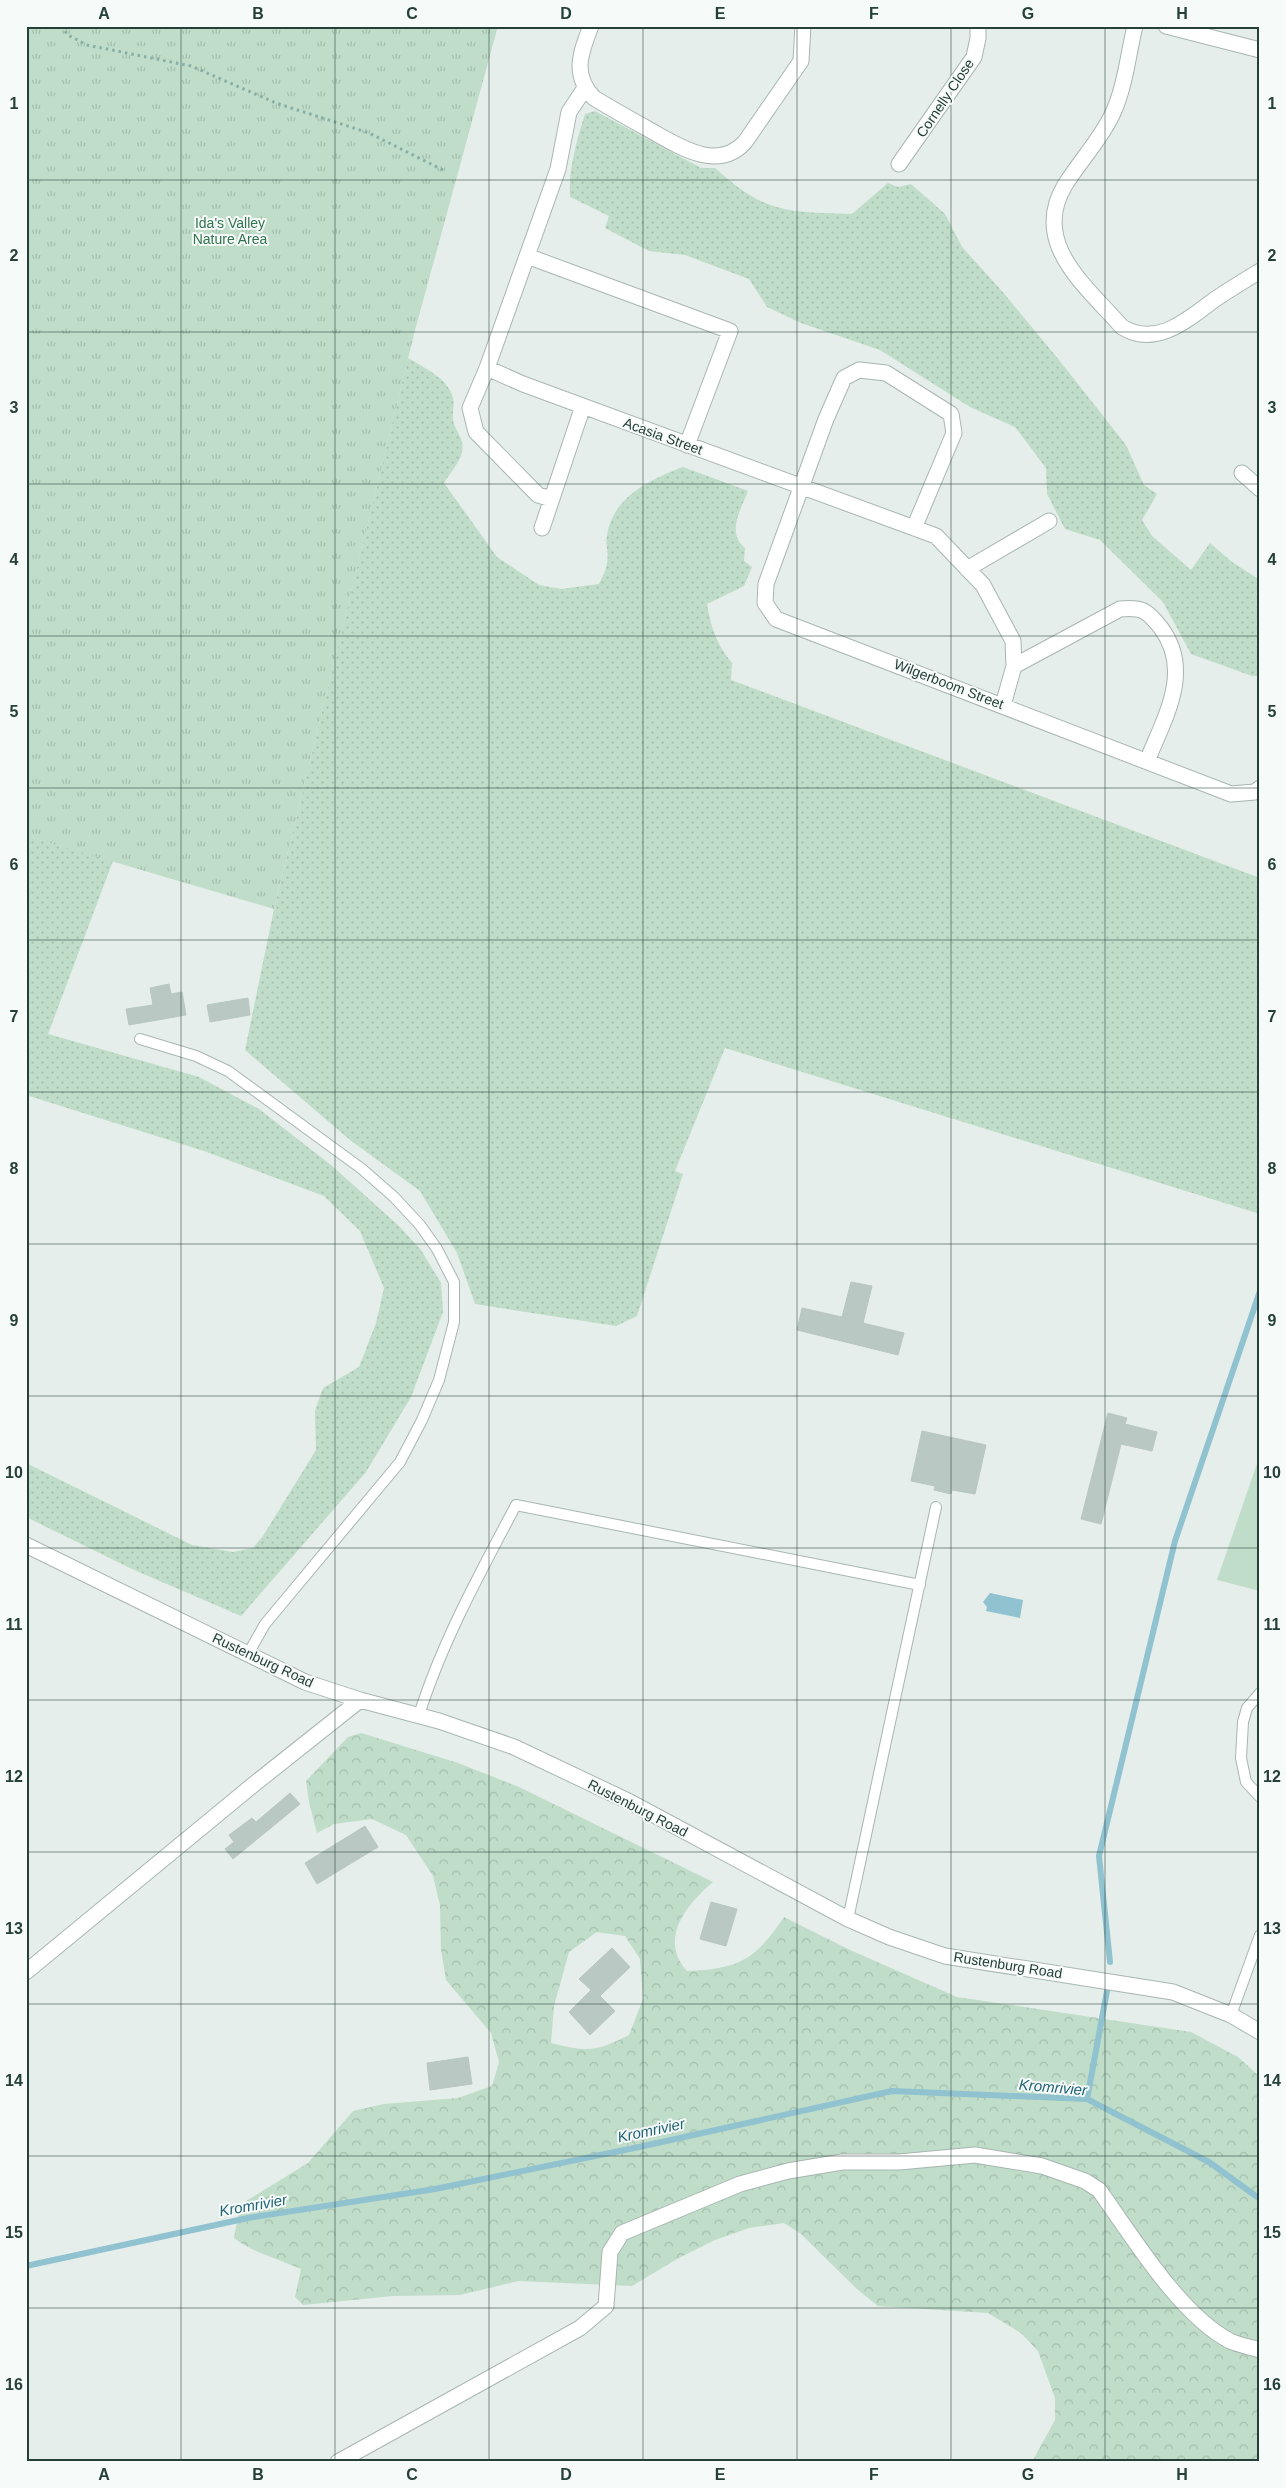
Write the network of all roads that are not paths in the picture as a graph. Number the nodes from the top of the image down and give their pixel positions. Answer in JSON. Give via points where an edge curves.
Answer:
{"nodes":[{"id":1,"x":591,"y":26,"type":"edge"},
{"id":2,"x":803,"y":26,"type":"edge"},
{"id":3,"x":978,"y":26,"type":"edge"},
{"id":4,"x":1135,"y":26,"type":"edge"},
{"id":5,"x":1166,"y":26,"type":"edge"},
{"id":6,"x":1260,"y":50,"type":"edge"},
{"id":7,"x":585,"y":88,"type":"junction"},
{"id":8,"x":899,"y":164,"type":"dead end"},
{"id":9,"x":527,"y":256,"type":"junction"},
{"id":10,"x":1260,"y":270,"type":"edge"},
{"id":11,"x":487,"y":368,"type":"junction"},
{"id":12,"x":583,"y":406,"type":"junction"},
{"id":13,"x":687,"y":445,"type":"junction"},
{"id":14,"x":1242,"y":473,"type":"dead end"},
{"id":15,"x":802,"y":487,"type":"junction"},
{"id":16,"x":1260,"y":490,"type":"edge"},
{"id":17,"x":552,"y":499,"type":"junction"},
{"id":18,"x":1049,"y":521,"type":"dead end"},
{"id":19,"x":542,"y":528,"type":"dead end"},
{"id":20,"x":914,"y":528,"type":"junction"},
{"id":21,"x":967,"y":569,"type":"junction"},
{"id":22,"x":1014,"y":666,"type":"junction"},
{"id":23,"x":1003,"y":704,"type":"junction"},
{"id":24,"x":1147,"y":761,"type":"junction"},
{"id":25,"x":1258,"y":792,"type":"edge"},
{"id":26,"x":140,"y":1039,"type":"dead end"},
{"id":27,"x":936,"y":1507,"type":"dead end"},
{"id":28,"x":26,"y":1545,"type":"edge"},
{"id":29,"x":920,"y":1585,"type":"junction"},
{"id":30,"x":248,"y":1654,"type":"junction"},
{"id":31,"x":1260,"y":1693,"type":"edge"},
{"id":32,"x":360,"y":1700,"type":"junction"},
{"id":33,"x":419,"y":1716,"type":"junction"},
{"id":34,"x":1260,"y":1797,"type":"edge"},
{"id":35,"x":848,"y":1919,"type":"junction"},
{"id":36,"x":1260,"y":1935,"type":"edge"},
{"id":37,"x":26,"y":1972,"type":"edge"},
{"id":38,"x":1232,"y":2015,"type":"junction"},
{"id":39,"x":1260,"y":2032,"type":"edge"},
{"id":40,"x":1260,"y":2350,"type":"edge"},
{"id":41,"x":338,"y":2462,"type":"edge"}],
"edges":[{"from":1,"to":7,"type":"street","via":[[580,65],[580,77]]},
{"from":2,"to":7,"type":"street","via":[[801,61],[745,142],[737,151],[721,156],[688,151],[610,108]]},
{"from":3,"to":8,"type":"street","name":"Cornelly Close","via":[[974,57]]},
{"from":4,"to":10,"type":"street","via":[[1112,114],[1064,186],[1054,214],[1056,241],[1063,258],[1122,327],[1141,335],[1177,327]]},
{"from":5,"to":6,"type":"street"},
{"from":7,"to":9,"type":"street","via":[[568,112],[558,169]]},
{"from":9,"to":11,"type":"street"},
{"from":9,"to":13,"type":"street","via":[[730,331]]},
{"from":11,"to":12,"type":"street","name":"Acasia Street"},
{"from":11,"to":17,"type":"street","via":[[470,408],[476,432],[538,495]]},
{"from":12,"to":13,"type":"street","name":"Acasia Street"},
{"from":12,"to":17,"type":"street"},
{"from":13,"to":15,"type":"street","name":"Acasia Street"},
{"from":14,"to":16,"type":"street"},
{"from":15,"to":20,"type":"street","name":"Acasia Street"},
{"from":15,"to":20,"type":"street","name":"Wilgerboom Street","via":[[844,378],[859,370],[886,374],[951,414],[954,433]]},
{"from":15,"to":23,"type":"street","name":"Wilgerboom Street","via":[[766,584],[765,603],[776,619]]},
{"from":17,"to":19,"type":"street"},
{"from":18,"to":21,"type":"street"},
{"from":20,"to":21,"type":"street","name":"Acasia Street","via":[[936,536]]},
{"from":21,"to":22,"type":"street","name":"Acasia Street","via":[[983,585],[1013,641]]},
{"from":22,"to":23,"type":"street","name":"Acasia Street"},
{"from":22,"to":24,"type":"street","via":[[1120,609],[1136,608],[1150,614],[1166,635],[1176,663],[1176,682]]},
{"from":23,"to":24,"type":"street","name":"Wilgerboom Street"},
{"from":24,"to":25,"type":"street","name":"Wilgerboom Street","via":[[1231,794]]},
{"from":26,"to":30,"type":"lane","via":[[196,1056],[228,1071],[362,1169],[420,1225],[454,1282],[454,1322],[439,1380],[400,1462],[265,1624]]},
{"from":27,"to":29,"type":"lane"},
{"from":28,"to":30,"type":"street","name":"Rustenburg Road"},
{"from":29,"to":33,"type":"lane","via":[[516,1505],[470,1591]]},
{"from":29,"to":35,"type":"lane"},
{"from":30,"to":32,"type":"street","name":"Rustenburg Road","via":[[305,1682]]},
{"from":31,"to":34,"type":"lane","via":[[1247,1708],[1241,1758],[1246,1782]]},
{"from":32,"to":33,"type":"street","name":"Rustenburg Road"},
{"from":32,"to":37,"type":"street"},
{"from":33,"to":35,"type":"street","name":"Rustenburg Road","via":[[514,1747],[630,1802]]},
{"from":35,"to":38,"type":"street","name":"Rustenburg Road","via":[[888,1938],[945,1956],[1173,1992]]},
{"from":36,"to":38,"type":"lane"},
{"from":38,"to":39,"type":"street","name":"Rustenburg Road"},
{"from":40,"to":41,"type":"street","via":[[1231,2341],[1200,2319],[1163,2278],[1099,2190],[1085,2181],[1042,2166],[975,2155],[899,2162],[842,2162],[788,2171],[740,2184],[622,2233],[610,2252],[606,2306],[580,2328]]}]}
